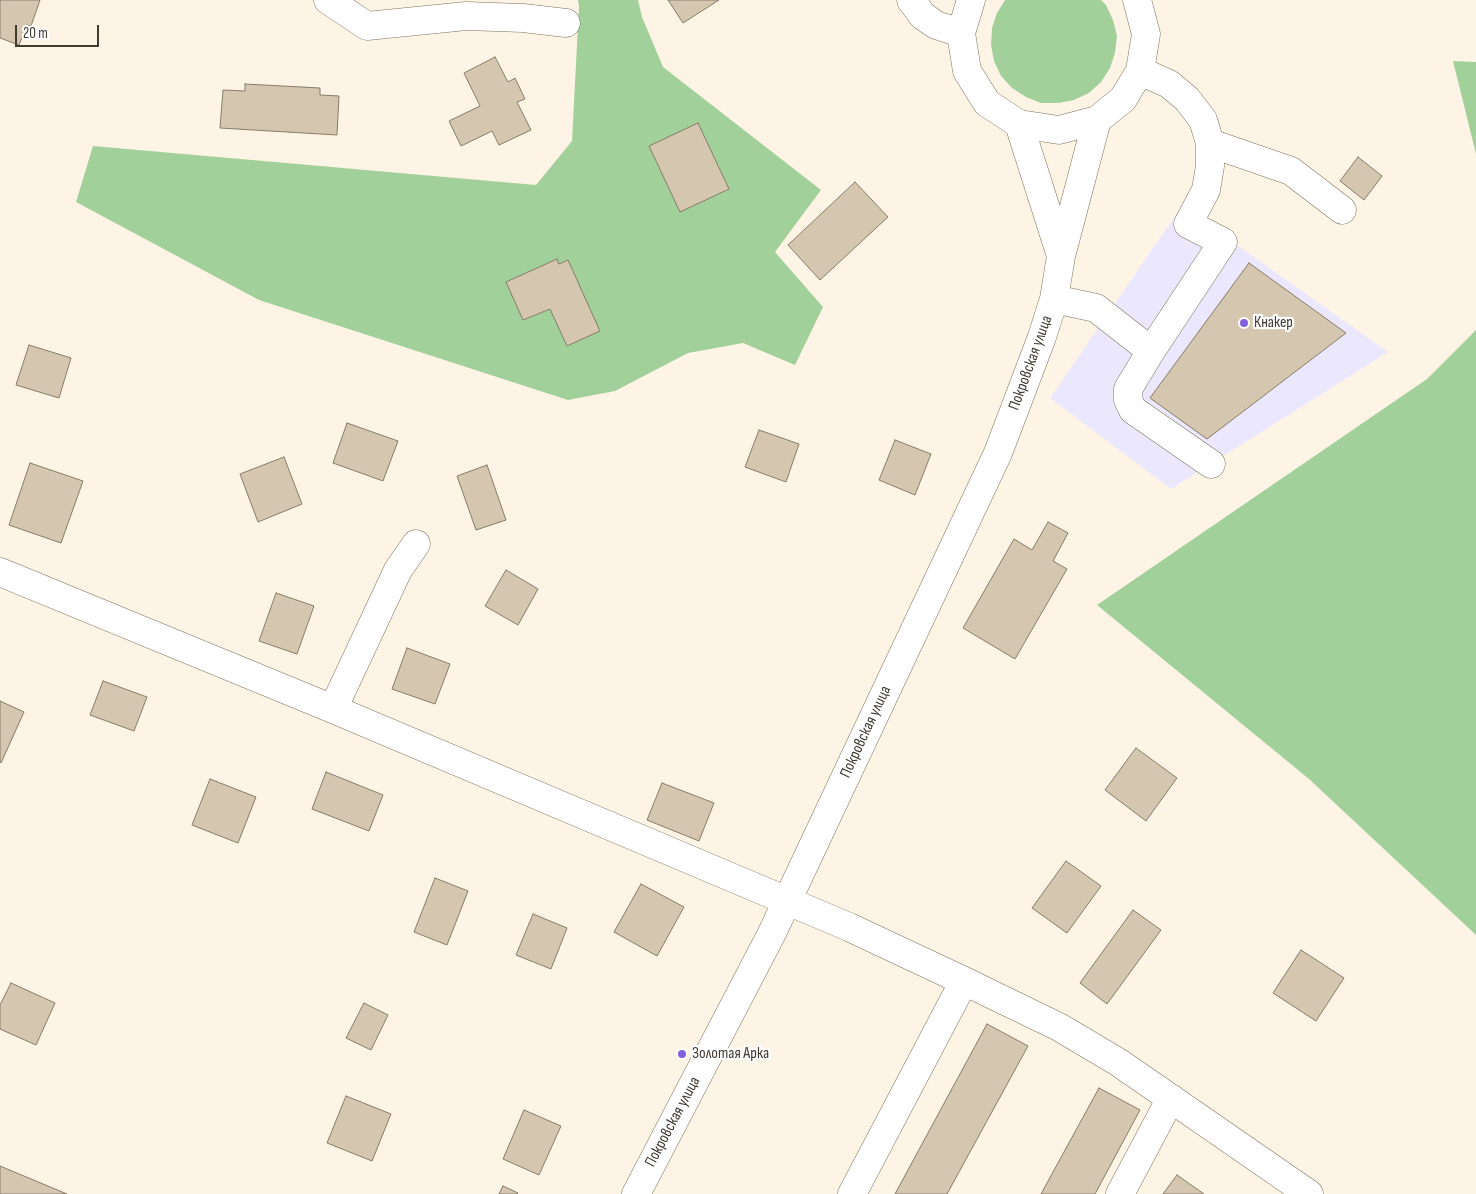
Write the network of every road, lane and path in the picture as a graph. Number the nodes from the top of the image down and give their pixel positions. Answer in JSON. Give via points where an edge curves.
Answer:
{"nodes":[{"id":1,"x":328,"y":0,"type":"edge"},
{"id":2,"x":911,"y":0,"type":"edge"},
{"id":3,"x":971,"y":0,"type":"edge"},
{"id":4,"x":1137,"y":0,"type":"edge"},
{"id":5,"x":566,"y":23,"type":"dead end"},
{"id":6,"x":961,"y":33,"type":"junction"},
{"id":7,"x":1140,"y":71,"type":"junction"},
{"id":8,"x":1097,"y":120,"type":"junction"},
{"id":9,"x":1019,"y":124,"type":"junction"},
{"id":10,"x":1210,"y":143,"type":"junction"},
{"id":11,"x":1342,"y":210,"type":"dead end"},
{"id":12,"x":1061,"y":256,"type":"junction"},
{"id":13,"x":1054,"y":299,"type":"junction"},
{"id":14,"x":1151,"y":352,"type":"junction"},
{"id":15,"x":1211,"y":464,"type":"dead end"},
{"id":16,"x":416,"y":544,"type":"dead end"},
{"id":17,"x":0,"y":572,"type":"edge"},
{"id":18,"x":333,"y":709,"type":"junction"},
{"id":19,"x":786,"y":902,"type":"junction"},
{"id":20,"x":964,"y":981,"type":"junction"},
{"id":21,"x":1171,"y":1098,"type":"junction"},
{"id":22,"x":642,"y":1192,"type":"edge"},
{"id":23,"x":852,"y":1194,"type":"edge"},
{"id":24,"x":1120,"y":1194,"type":"edge"},
{"id":25,"x":1309,"y":1194,"type":"edge"}],
"edges":[{"from":1,"to":5,"type":"street","via":[[367,26],[466,16]]},
{"from":2,"to":6,"type":"street","via":[[923,16],[936,25]]},
{"from":3,"to":6,"type":"street"},
{"from":4,"to":7,"type":"street","via":[[1146,34]]},
{"from":6,"to":9,"type":"street","via":[[967,70],[987,103]]},
{"from":7,"to":8,"type":"street","via":[[1123,100]]},
{"from":7,"to":10,"type":"street","via":[[1169,84],[1186,99],[1203,120]]},
{"from":8,"to":9,"type":"street","via":[[1058,130]]},
{"from":8,"to":12,"type":"street","name":"Покровская улица"},
{"from":9,"to":12,"type":"street"},
{"from":10,"to":11,"type":"street","via":[[1291,171]]},
{"from":10,"to":14,"type":"street","via":[[1206,190],[1188,224],[1223,242]]},
{"from":12,"to":13,"type":"street","name":"Покровская улица"},
{"from":13,"to":14,"type":"street","via":[[1096,308]]},
{"from":13,"to":19,"type":"street","name":"Покровская улица","via":[[998,453]]},
{"from":14,"to":15,"type":"street","via":[[1128,389],[1128,400],[1133,410]]},
{"from":16,"to":18,"type":"street","via":[[398,570]]},
{"from":17,"to":18,"type":"street"},
{"from":18,"to":19,"type":"street"},
{"from":19,"to":20,"type":"street","via":[[850,927]]},
{"from":19,"to":22,"type":"street","name":"Покровская улица"},
{"from":20,"to":21,"type":"street","via":[[1059,1027]]},
{"from":20,"to":23,"type":"street"},
{"from":21,"to":24,"type":"street"},
{"from":21,"to":25,"type":"street"}]}
